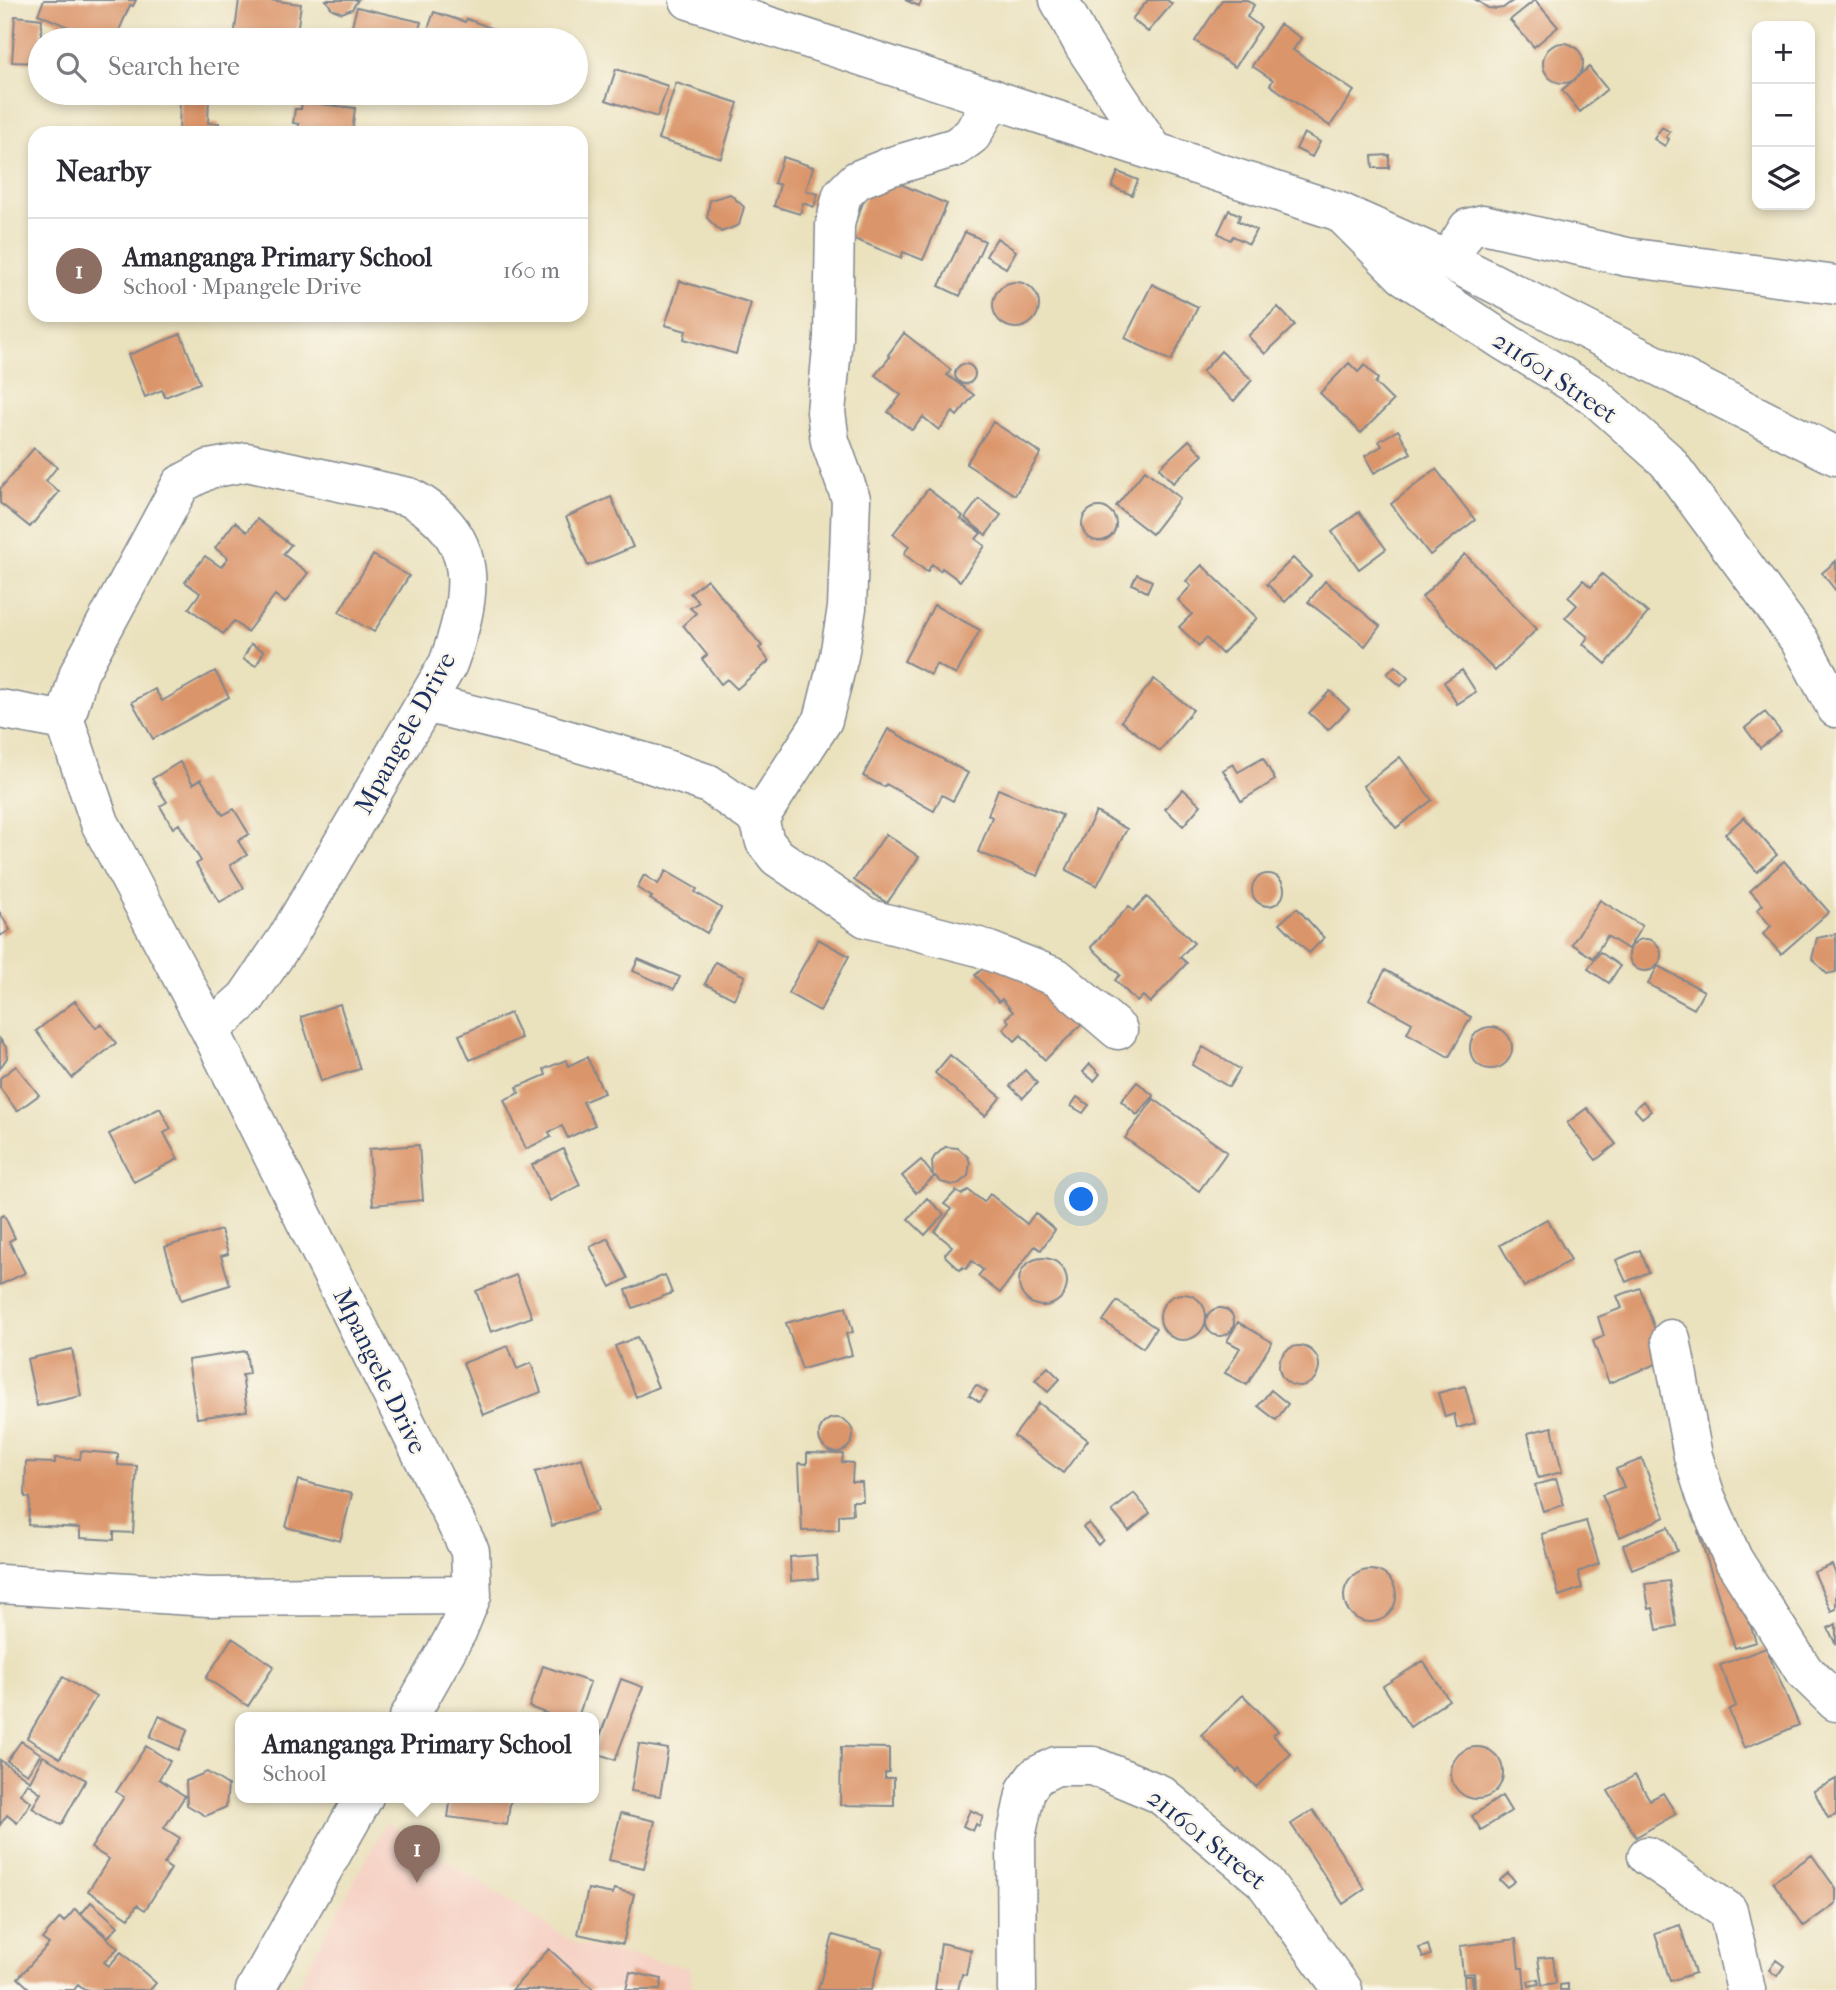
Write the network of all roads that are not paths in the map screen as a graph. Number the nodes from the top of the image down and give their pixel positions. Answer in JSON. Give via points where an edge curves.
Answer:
{"nodes":[{"id":1,"x":689,"y":0,"type":"edge"},
{"id":2,"x":1059,"y":0,"type":"edge"},
{"id":3,"x":993,"y":98,"type":"junction"},
{"id":4,"x":1154,"y":151,"type":"junction"},
{"id":5,"x":1340,"y":212,"type":"junction"},
{"id":6,"x":1448,"y":260,"type":"junction"},
{"id":7,"x":1836,"y":285,"type":"edge"},
{"id":8,"x":1836,"y":456,"type":"edge"},
{"id":9,"x":425,"y":703,"type":"junction"},
{"id":10,"x":1836,"y":708,"type":"edge"},
{"id":11,"x":0,"y":709,"type":"edge"},
{"id":12,"x":65,"y":720,"type":"junction"},
{"id":13,"x":759,"y":819,"type":"junction"},
{"id":14,"x":210,"y":1030,"type":"junction"},
{"id":15,"x":1118,"y":1030,"type":"dead end"},
{"id":16,"x":1671,"y":1339,"type":"dead end"},
{"id":17,"x":0,"y":1584,"type":"edge"},
{"id":18,"x":472,"y":1595,"type":"junction"},
{"id":19,"x":1836,"y":1702,"type":"edge"},
{"id":20,"x":412,"y":1712,"type":"edge"},
{"id":21,"x":361,"y":1803,"type":"edge"},
{"id":22,"x":1647,"y":1856,"type":"dead end"},
{"id":23,"x":255,"y":1990,"type":"edge"},
{"id":24,"x":1017,"y":1990,"type":"edge"},
{"id":25,"x":1343,"y":1990,"type":"edge"},
{"id":26,"x":1746,"y":1990,"type":"edge"}],
"edges":[{"from":1,"to":3,"type":"street"},
{"from":2,"to":4,"type":"street"},
{"from":3,"to":4,"type":"street"},
{"from":3,"to":13,"type":"street","via":[[972,135],[956,147],[857,180],[842,195],[835,225],[826,412],[830,441],[852,499],[846,608],[823,720]]},
{"from":4,"to":5,"type":"street"},
{"from":5,"to":6,"type":"street"},
{"from":5,"to":10,"type":"street","name":"211601 Street","via":[[1403,275],[1593,395],[1667,461],[1799,640]]},
{"from":6,"to":7,"type":"street","via":[[1468,228],[1483,224],[1627,257]]},
{"from":6,"to":8,"type":"street"},
{"from":9,"to":12,"type":"street","name":"Mpangele Drive","via":[[448,664],[461,629],[468,575],[455,534],[431,508],[409,497],[247,462],[209,469],[181,484],[79,673]]},
{"from":9,"to":13,"type":"street","via":[[652,764],[709,784]]},
{"from":9,"to":14,"type":"street","name":"Mpangele Drive","via":[[287,938],[246,998]]},
{"from":11,"to":12,"type":"street"},
{"from":12,"to":14,"type":"street","name":"Mpangele Drive","via":[[100,824]]},
{"from":13,"to":15,"type":"street","via":[[765,842],[777,857],[866,918],[979,947],[1056,977]]},
{"from":14,"to":18,"type":"street","name":"Mpangele Drive","via":[[470,1551]]},
{"from":16,"to":19,"type":"street","via":[[1693,1456],[1733,1559],[1804,1671]]},
{"from":17,"to":18,"type":"street","via":[[208,1597]]},
{"from":18,"to":20,"type":"street","name":"Mpangele Drive","via":[[457,1632]]},
{"from":21,"to":23,"type":"street"},
{"from":22,"to":26,"type":"street","via":[[1728,1912]]},
{"from":24,"to":25,"type":"street","name":"211601 Street","via":[[1016,1837],[1026,1790],[1035,1776],[1056,1766],[1093,1766],[1160,1794],[1264,1881]]}]}
